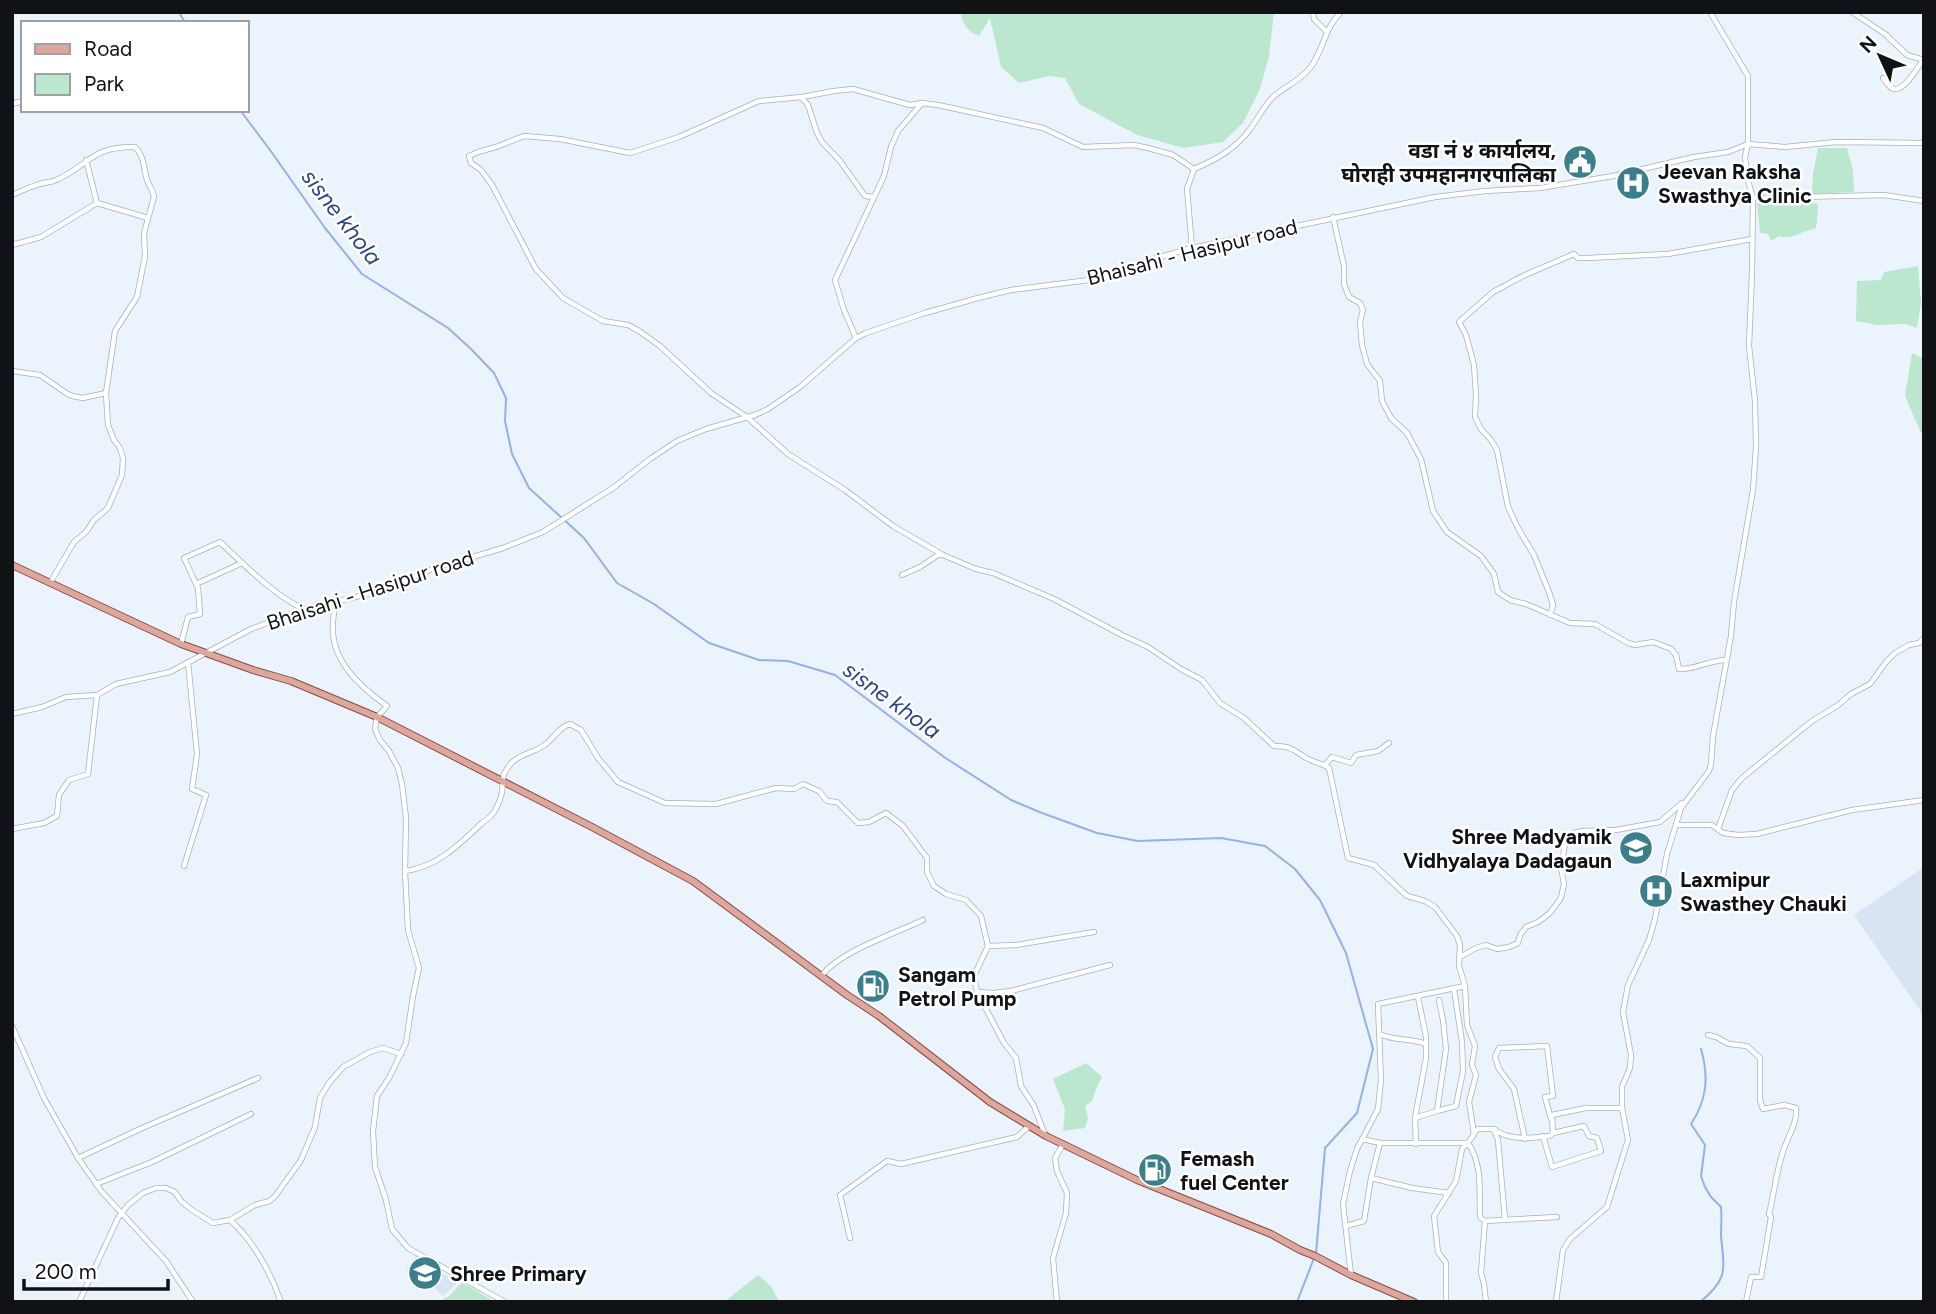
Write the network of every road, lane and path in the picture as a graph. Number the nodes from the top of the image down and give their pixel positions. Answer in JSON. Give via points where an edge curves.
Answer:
{"nodes":[{"id":1,"x":1314,"y":12,"type":"edge"},
{"id":2,"x":1341,"y":12,"type":"edge"},
{"id":3,"x":1710,"y":12,"type":"edge"},
{"id":4,"x":1852,"y":12,"type":"edge"},
{"id":5,"x":1326,"y":31,"type":"junction"},
{"id":6,"x":1924,"y":60,"type":"edge"},
{"id":7,"x":1883,"y":78,"type":"dead end"},
{"id":8,"x":802,"y":97,"type":"junction"},
{"id":9,"x":922,"y":103,"type":"junction"},
{"id":10,"x":1924,"y":143,"type":"edge"},
{"id":11,"x":1748,"y":144,"type":"junction"},
{"id":12,"x":86,"y":160,"type":"junction"},
{"id":13,"x":1194,"y":169,"type":"junction"},
{"id":14,"x":12,"y":195,"type":"edge"},
{"id":15,"x":874,"y":197,"type":"junction"},
{"id":16,"x":1753,"y":198,"type":"junction"},
{"id":17,"x":1924,"y":201,"type":"edge"},
{"id":18,"x":97,"y":203,"type":"junction"},
{"id":19,"x":1333,"y":217,"type":"junction"},
{"id":20,"x":148,"y":218,"type":"junction"},
{"id":21,"x":1752,"y":239,"type":"junction"},
{"id":22,"x":12,"y":245,"type":"edge"},
{"id":23,"x":1192,"y":248,"type":"junction"},
{"id":24,"x":856,"y":338,"type":"junction"},
{"id":25,"x":12,"y":371,"type":"edge"},
{"id":26,"x":106,"y":393,"type":"junction"},
{"id":27,"x":747,"y":417,"type":"junction"},
{"id":28,"x":943,"y":555,"type":"junction"},
{"id":29,"x":243,"y":563,"type":"junction"},
{"id":30,"x":12,"y":565,"type":"edge"},
{"id":31,"x":902,"y":575,"type":"dead end"},
{"id":32,"x":50,"y":583,"type":"junction"},
{"id":33,"x":196,"y":584,"type":"junction"},
{"id":34,"x":336,"y":601,"type":"junction"},
{"id":35,"x":303,"y":608,"type":"junction"},
{"id":36,"x":1550,"y":615,"type":"junction"},
{"id":37,"x":1924,"y":638,"type":"edge"},
{"id":38,"x":181,"y":644,"type":"junction"},
{"id":39,"x":206,"y":653,"type":"junction"},
{"id":40,"x":1726,"y":660,"type":"junction"},
{"id":41,"x":188,"y":662,"type":"junction"},
{"id":42,"x":97,"y":695,"type":"junction"},
{"id":43,"x":12,"y":713,"type":"edge"},
{"id":44,"x":377,"y":718,"type":"junction"},
{"id":45,"x":1390,"y":743,"type":"dead end"},
{"id":46,"x":1325,"y":765,"type":"junction"},
{"id":47,"x":501,"y":780,"type":"junction"},
{"id":48,"x":1688,"y":797,"type":"junction"},
{"id":49,"x":1924,"y":800,"type":"edge"},
{"id":50,"x":1676,"y":825,"type":"junction"},
{"id":51,"x":1718,"y":829,"type":"junction"},
{"id":52,"x":12,"y":830,"type":"edge"},
{"id":53,"x":184,"y":866,"type":"dead end"},
{"id":54,"x":405,"y":871,"type":"junction"},
{"id":55,"x":923,"y":920,"type":"dead end"},
{"id":56,"x":1094,"y":932,"type":"dead end"},
{"id":57,"x":988,"y":946,"type":"junction"},
{"id":58,"x":1459,"y":957,"type":"junction"},
{"id":59,"x":1110,"y":965,"type":"dead end"},
{"id":60,"x":822,"y":975,"type":"junction"},
{"id":61,"x":1465,"y":986,"type":"junction"},
{"id":62,"x":1454,"y":989,"type":"junction"},
{"id":63,"x":977,"y":992,"type":"junction"},
{"id":64,"x":1418,"y":997,"type":"junction"},
{"id":65,"x":1439,"y":1000,"type":"dead end"},
{"id":66,"x":12,"y":1026,"type":"edge"},
{"id":67,"x":1379,"y":1034,"type":"junction"},
{"id":68,"x":1708,"y":1035,"type":"dead end"},
{"id":69,"x":1426,"y":1044,"type":"junction"},
{"id":70,"x":401,"y":1054,"type":"junction"},
{"id":71,"x":258,"y":1078,"type":"dead end"},
{"id":72,"x":1622,"y":1108,"type":"junction"},
{"id":73,"x":1437,"y":1111,"type":"junction"},
{"id":74,"x":251,"y":1114,"type":"dead end"},
{"id":75,"x":1415,"y":1118,"type":"junction"},
{"id":76,"x":1551,"y":1119,"type":"junction"},
{"id":77,"x":1029,"y":1126,"type":"junction"},
{"id":78,"x":1494,"y":1129,"type":"junction"},
{"id":79,"x":1553,"y":1133,"type":"junction"},
{"id":80,"x":1474,"y":1134,"type":"junction"},
{"id":81,"x":1046,"y":1136,"type":"junction"},
{"id":82,"x":1543,"y":1136,"type":"junction"},
{"id":83,"x":1362,"y":1139,"type":"junction"},
{"id":84,"x":1525,"y":1139,"type":"junction"},
{"id":85,"x":1380,"y":1143,"type":"junction"},
{"id":86,"x":1468,"y":1143,"type":"junction"},
{"id":87,"x":1416,"y":1144,"type":"junction"},
{"id":88,"x":1062,"y":1146,"type":"junction"},
{"id":89,"x":78,"y":1158,"type":"junction"},
{"id":90,"x":1371,"y":1178,"type":"junction"},
{"id":91,"x":96,"y":1184,"type":"junction"},
{"id":92,"x":1450,"y":1193,"type":"junction"},
{"id":93,"x":121,"y":1213,"type":"junction"},
{"id":94,"x":1557,"y":1217,"type":"dead end"},
{"id":95,"x":230,"y":1220,"type":"junction"},
{"id":96,"x":1505,"y":1220,"type":"junction"},
{"id":97,"x":1485,"y":1221,"type":"junction"},
{"id":98,"x":1346,"y":1226,"type":"junction"},
{"id":99,"x":850,"y":1238,"type":"dead end"},
{"id":100,"x":1351,"y":1275,"type":"junction"},
{"id":101,"x":79,"y":1302,"type":"edge"},
{"id":102,"x":193,"y":1302,"type":"edge"},
{"id":103,"x":281,"y":1302,"type":"edge"},
{"id":104,"x":505,"y":1302,"type":"edge"},
{"id":105,"x":1056,"y":1302,"type":"edge"},
{"id":106,"x":1415,"y":1302,"type":"edge"},
{"id":107,"x":1446,"y":1302,"type":"edge"},
{"id":108,"x":1486,"y":1302,"type":"edge"},
{"id":109,"x":1556,"y":1302,"type":"edge"},
{"id":110,"x":1745,"y":1302,"type":"edge"}],
"edges":[{"from":1,"to":5,"type":"street","via":[[1314,19]]},
{"from":2,"to":5,"type":"street"},
{"from":3,"to":11,"type":"street","via":[[1748,76]]},
{"from":4,"to":6,"type":"street","via":[[1907,55]]},
{"from":5,"to":13,"type":"street","via":[[1321,51],[1298,81],[1273,97],[1250,131],[1226,152]]},
{"from":6,"to":7,"type":"street","via":[[1900,88],[1891,88]]},
{"from":8,"to":9,"type":"street","via":[[853,89],[910,105]]},
{"from":8,"to":15,"type":"street","via":[[822,142],[865,196]]},
{"from":8,"to":27,"type":"street","via":[[759,101],[631,153],[524,136],[469,156],[492,185],[536,269],[563,298],[603,321],[639,331],[711,393]]},
{"from":9,"to":13,"type":"street","via":[[1043,128],[1083,147],[1148,148],[1172,155]]},
{"from":9,"to":15,"type":"street","via":[[898,131]]},
{"from":10,"to":11,"type":"street","name":"Bhaisahi - Hasipur road"},
{"from":11,"to":16,"type":"street","via":[[1745,157]]},
{"from":11,"to":19,"type":"street","name":"Bhaisahi - Hasipur road","via":[[1613,176],[1435,197]]},
{"from":12,"to":14,"type":"street","via":[[53,181]]},
{"from":12,"to":18,"type":"street"},
{"from":12,"to":20,"type":"street","via":[[111,148],[138,149],[154,197]]},
{"from":13,"to":23,"type":"street","via":[[1187,189]]},
{"from":15,"to":24,"type":"street","via":[[835,281]]},
{"from":16,"to":17,"type":"street","via":[[1884,195]]},
{"from":16,"to":21,"type":"street"},
{"from":18,"to":20,"type":"street"},
{"from":18,"to":22,"type":"street","via":[[41,237]]},
{"from":19,"to":23,"type":"street","name":"Bhaisahi - Hasipur road"},
{"from":19,"to":36,"type":"street","via":[[1344,284],[1349,297],[1363,310],[1360,322],[1367,364],[1380,381],[1382,401],[1391,418],[1407,433],[1421,459],[1433,511],[1447,532],[1480,556],[1494,574],[1498,592]]},
{"from":20,"to":26,"type":"street","via":[[137,297],[115,331]]},
{"from":21,"to":36,"type":"street","via":[[1653,256],[1578,258],[1574,254],[1493,292],[1459,322],[1474,365],[1475,417],[1497,450],[1508,507],[1549,593]]},
{"from":21,"to":40,"type":"street","via":[[1749,346],[1755,469]]},
{"from":23,"to":24,"type":"street","name":"Bhaisahi - Hasipur road","via":[[1097,279],[1011,290],[942,308]]},
{"from":24,"to":27,"type":"street","name":"Bhaisahi - Hasipur road","via":[[792,393]]},
{"from":25,"to":26,"type":"street","via":[[40,375],[72,396]]},
{"from":26,"to":32,"type":"street","via":[[108,425],[120,447],[122,475],[108,508],[74,542]]},
{"from":27,"to":28,"type":"street","via":[[788,454],[892,526]]},
{"from":27,"to":34,"type":"street","name":"Bhaisahi - Hasipur road","via":[[677,441],[543,532],[432,569],[385,590]]},
{"from":28,"to":31,"type":"street"},
{"from":28,"to":46,"type":"street","via":[[1035,590],[1148,647],[1202,680],[1220,703],[1274,746],[1289,747]]},
{"from":29,"to":33,"type":"street"},
{"from":29,"to":33,"type":"street","via":[[220,542],[184,558]]},
{"from":29,"to":35,"type":"street","via":[[291,604]]},
{"from":30,"to":32,"type":"main road"},
{"from":32,"to":38,"type":"main road"},
{"from":33,"to":38,"type":"street","via":[[200,614],[188,617]]},
{"from":34,"to":35,"type":"street","name":"Bhaisahi - Hasipur road"},
{"from":34,"to":44,"type":"street","via":[[332,625],[336,647],[357,682],[387,706]]},
{"from":35,"to":39,"type":"street","name":"Bhaisahi - Hasipur road"},
{"from":36,"to":40,"type":"street","via":[[1570,623],[1595,624],[1635,645],[1653,642],[1671,649],[1679,669]]},
{"from":37,"to":51,"type":"street","via":[[1895,653],[1870,684],[1812,721],[1742,778],[1732,790]]},
{"from":38,"to":39,"type":"main road"},
{"from":39,"to":41,"type":"street","name":"Bhaisahi - Hasipur road"},
{"from":39,"to":44,"type":"main road","via":[[300,684]]},
{"from":40,"to":48,"type":"street","via":[[1711,764]]},
{"from":41,"to":42,"type":"street","name":"Bhaisahi - Hasipur road","via":[[170,673],[116,684]]},
{"from":41,"to":53,"type":"street","via":[[197,754],[192,789],[206,795]]},
{"from":42,"to":43,"type":"street","name":"Bhaisahi - Hasipur road","via":[[66,697]]},
{"from":42,"to":52,"type":"street","via":[[89,774],[69,780],[59,795],[57,816]]},
{"from":44,"to":47,"type":"main road"},
{"from":44,"to":54,"type":"street","via":[[375,729],[402,784]]},
{"from":45,"to":46,"type":"street","via":[[1378,751],[1356,755],[1351,763],[1332,757]]},
{"from":46,"to":58,"type":"street","via":[[1332,775],[1348,858],[1374,865],[1407,896],[1435,907],[1457,936]]},
{"from":47,"to":54,"type":"street","via":[[502,792],[493,815],[432,864]]},
{"from":47,"to":57,"type":"street","via":[[509,764],[541,748],[570,724],[581,730],[618,782],[665,803],[716,804],[776,788],[811,786],[858,823],[886,813],[903,826],[927,858],[927,873],[934,886],[966,900],[981,916]]},
{"from":47,"to":60,"type":"main road","via":[[693,881]]},
{"from":48,"to":50,"type":"street"},
{"from":48,"to":58,"type":"street","via":[[1660,822],[1573,833],[1566,839],[1560,867],[1561,898],[1550,914],[1526,927],[1518,943],[1497,949],[1486,945]]},
{"from":49,"to":51,"type":"street","via":[[1852,810],[1757,834]]},
{"from":50,"to":51,"type":"street"},
{"from":50,"to":72,"type":"street","via":[[1655,919],[1628,985],[1623,1012],[1632,1055],[1622,1087]]},
{"from":54,"to":70,"type":"street","via":[[408,930],[419,968]]},
{"from":55,"to":60,"type":"street","via":[[849,954]]},
{"from":56,"to":57,"type":"street"},
{"from":57,"to":63,"type":"street","via":[[974,976]]},
{"from":58,"to":61,"type":"street"},
{"from":59,"to":63,"type":"street","via":[[1011,991]]},
{"from":60,"to":77,"type":"main road","via":[[990,1102]]},
{"from":61,"to":62,"type":"street"},
{"from":61,"to":80,"type":"street","via":[[1467,1025],[1475,1046],[1472,1065],[1476,1075],[1469,1101]]},
{"from":62,"to":64,"type":"street"},
{"from":62,"to":73,"type":"street","via":[[1463,1071],[1456,1106]]},
{"from":63,"to":81,"type":"street","via":[[1016,1058],[1021,1086]]},
{"from":64,"to":67,"type":"street","via":[[1378,1004]]},
{"from":64,"to":69,"type":"street"},
{"from":65,"to":73,"type":"street","via":[[1446,1049]]},
{"from":66,"to":89,"type":"street","via":[[44,1098]]},
{"from":67,"to":69,"type":"street"},
{"from":67,"to":83,"type":"street","via":[[1381,1095]]},
{"from":68,"to":110,"type":"street","via":[[1747,1046],[1760,1058],[1763,1109],[1796,1108],[1776,1178],[1761,1277],[1751,1278]]},
{"from":69,"to":75,"type":"street"},
{"from":70,"to":95,"type":"street","via":[[383,1048],[343,1067],[320,1098],[315,1127],[301,1160],[276,1195]]},
{"from":70,"to":104,"type":"street","via":[[377,1096],[373,1131],[375,1167],[392,1229],[408,1248]]},
{"from":71,"to":89,"type":"street"},
{"from":72,"to":76,"type":"street","via":[[1586,1108],[1552,1115]]},
{"from":72,"to":109,"type":"street","via":[[1628,1140],[1607,1207],[1563,1250]]},
{"from":73,"to":75,"type":"street"},
{"from":74,"to":91,"type":"street"},
{"from":75,"to":87,"type":"street"},
{"from":76,"to":79,"type":"street"},
{"from":76,"to":84,"type":"street","via":[[1545,1097],[1553,1096],[1547,1046],[1499,1048],[1495,1057],[1514,1089]]},
{"from":77,"to":81,"type":"main road"},
{"from":77,"to":99,"type":"street","via":[[1017,1138],[901,1164],[887,1161],[839,1195]]},
{"from":78,"to":80,"type":"street","via":[[1478,1129]]},
{"from":78,"to":84,"type":"street","via":[[1501,1136]]},
{"from":78,"to":96,"type":"street"},
{"from":79,"to":82,"type":"street"},
{"from":79,"to":82,"type":"street","via":[[1584,1126],[1589,1136],[1597,1138],[1601,1151],[1552,1167]]},
{"from":80,"to":86,"type":"street"},
{"from":81,"to":88,"type":"main road"},
{"from":82,"to":84,"type":"street"},
{"from":83,"to":85,"type":"street"},
{"from":83,"to":98,"type":"street","via":[[1343,1204]]},
{"from":85,"to":87,"type":"street"},
{"from":85,"to":90,"type":"street"},
{"from":86,"to":87,"type":"street"},
{"from":86,"to":92,"type":"street","via":[[1462,1149]]},
{"from":86,"to":97,"type":"street","via":[[1478,1160],[1480,1217]]},
{"from":88,"to":100,"type":"main road","via":[[1271,1234]]},
{"from":88,"to":105,"type":"street","via":[[1055,1158],[1067,1194],[1053,1258]]},
{"from":89,"to":91,"type":"street"},
{"from":90,"to":92,"type":"street"},
{"from":90,"to":98,"type":"street","via":[[1364,1221]]},
{"from":91,"to":93,"type":"street"},
{"from":92,"to":107,"type":"street","via":[[1434,1216],[1438,1252],[1446,1263]]},
{"from":93,"to":95,"type":"street","via":[[143,1193],[166,1188],[213,1223]]},
{"from":93,"to":101,"type":"street"},
{"from":93,"to":102,"type":"street","via":[[166,1261]]},
{"from":94,"to":96,"type":"street"},
{"from":95,"to":103,"type":"street","via":[[244,1233]]},
{"from":96,"to":97,"type":"street"},
{"from":97,"to":108,"type":"street","via":[[1481,1273]]},
{"from":98,"to":100,"type":"street"},
{"from":100,"to":106,"type":"main road"}]}
